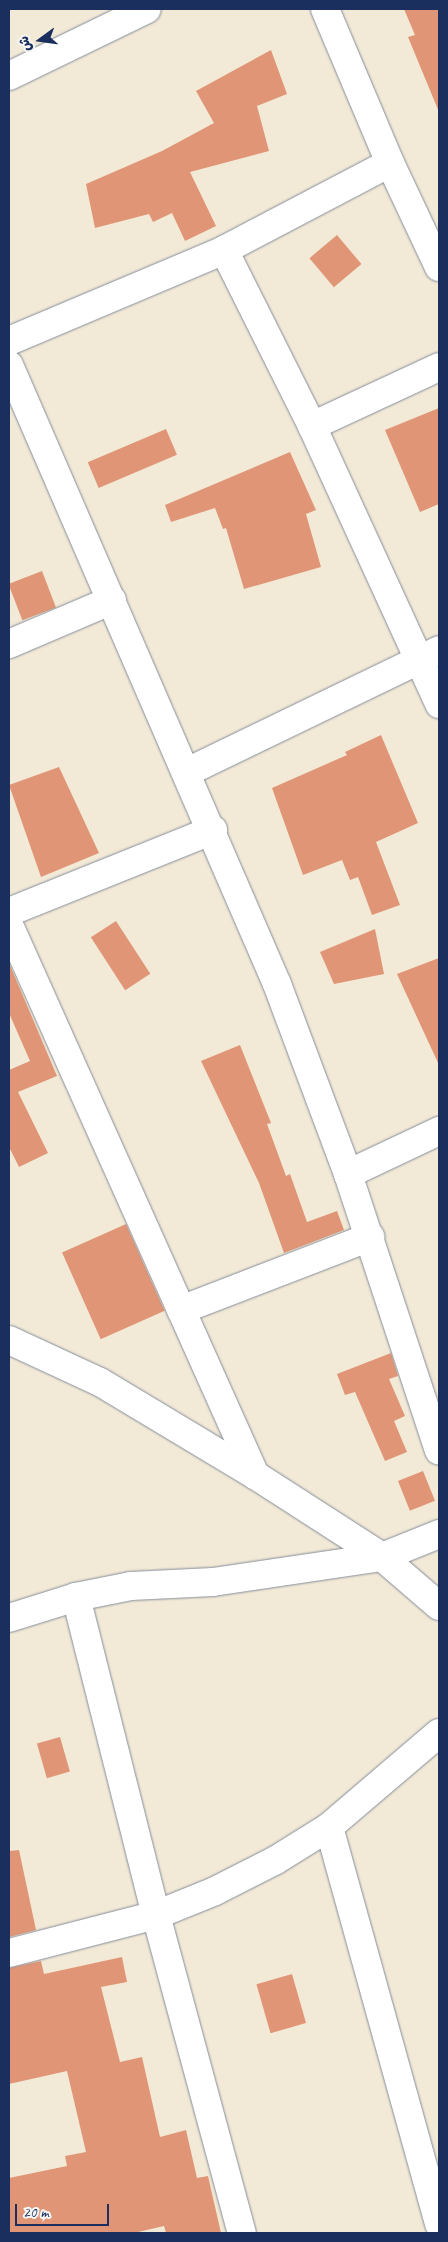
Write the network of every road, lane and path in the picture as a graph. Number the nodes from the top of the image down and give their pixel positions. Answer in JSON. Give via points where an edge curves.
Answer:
{"nodes":[{"id":1,"x":147,"y":9,"type":"edge"},
{"id":2,"x":325,"y":9,"type":"edge"},
{"id":3,"x":9,"y":76,"type":"edge"},
{"id":4,"x":390,"y":163,"type":"junction"},
{"id":5,"x":224,"y":250,"type":"junction"},
{"id":6,"x":439,"y":267,"type":"edge"},
{"id":7,"x":9,"y":341,"type":"edge"},
{"id":8,"x":9,"y":365,"type":"edge"},
{"id":9,"x":439,"y":367,"type":"edge"},
{"id":10,"x":312,"y":426,"type":"junction"},
{"id":11,"x":112,"y":600,"type":"junction"},
{"id":12,"x":9,"y":644,"type":"edge"},
{"id":13,"x":429,"y":655,"type":"edge"},
{"id":14,"x":439,"y":704,"type":"edge"},
{"id":15,"x":187,"y":772,"type":"junction"},
{"id":16,"x":213,"y":830,"type":"junction"},
{"id":17,"x":9,"y":912,"type":"edge"},
{"id":18,"x":9,"y":925,"type":"edge"},
{"id":19,"x":439,"y":1132,"type":"edge"},
{"id":20,"x":348,"y":1174,"type":"junction"},
{"id":21,"x":370,"y":1237,"type":"junction"},
{"id":22,"x":182,"y":1310,"type":"junction"},
{"id":23,"x":9,"y":1340,"type":"edge"},
{"id":24,"x":439,"y":1450,"type":"edge"},
{"id":25,"x":255,"y":1475,"type":"junction"},
{"id":26,"x":439,"y":1534,"type":"edge"},
{"id":27,"x":382,"y":1557,"type":"junction"},
{"id":28,"x":76,"y":1597,"type":"junction"},
{"id":29,"x":439,"y":1606,"type":"edge"},
{"id":30,"x":9,"y":1618,"type":"edge"},
{"id":31,"x":439,"y":1733,"type":"edge"},
{"id":32,"x":329,"y":1826,"type":"junction"},
{"id":33,"x":156,"y":1915,"type":"junction"},
{"id":34,"x":9,"y":1953,"type":"edge"},
{"id":35,"x":439,"y":2224,"type":"edge"},
{"id":36,"x":242,"y":2233,"type":"edge"}],
"edges":[{"from":1,"to":3,"type":"street"},
{"from":2,"to":4,"type":"street"},
{"from":4,"to":5,"type":"street"},
{"from":4,"to":6,"type":"street"},
{"from":5,"to":7,"type":"street"},
{"from":5,"to":10,"type":"street"},
{"from":8,"to":11,"type":"street"},
{"from":9,"to":10,"type":"street"},
{"from":10,"to":13,"type":"street"},
{"from":11,"to":12,"type":"street"},
{"from":11,"to":15,"type":"street"},
{"from":13,"to":14,"type":"street"},
{"from":13,"to":15,"type":"street"},
{"from":15,"to":16,"type":"street"},
{"from":16,"to":17,"type":"street"},
{"from":16,"to":20,"type":"street","via":[[277,984]]},
{"from":18,"to":22,"type":"street"},
{"from":19,"to":20,"type":"street"},
{"from":20,"to":21,"type":"street"},
{"from":21,"to":22,"type":"street"},
{"from":21,"to":24,"type":"street"},
{"from":22,"to":25,"type":"street"},
{"from":23,"to":25,"type":"street","via":[[100,1382]]},
{"from":25,"to":27,"type":"street"},
{"from":26,"to":27,"type":"street"},
{"from":27,"to":28,"type":"street","via":[[213,1582],[131,1586]]},
{"from":27,"to":29,"type":"street"},
{"from":28,"to":30,"type":"street"},
{"from":28,"to":33,"type":"street"},
{"from":31,"to":32,"type":"street"},
{"from":32,"to":33,"type":"street","via":[[241,1878]]},
{"from":32,"to":35,"type":"street"},
{"from":33,"to":34,"type":"street"},
{"from":33,"to":36,"type":"street"}]}
